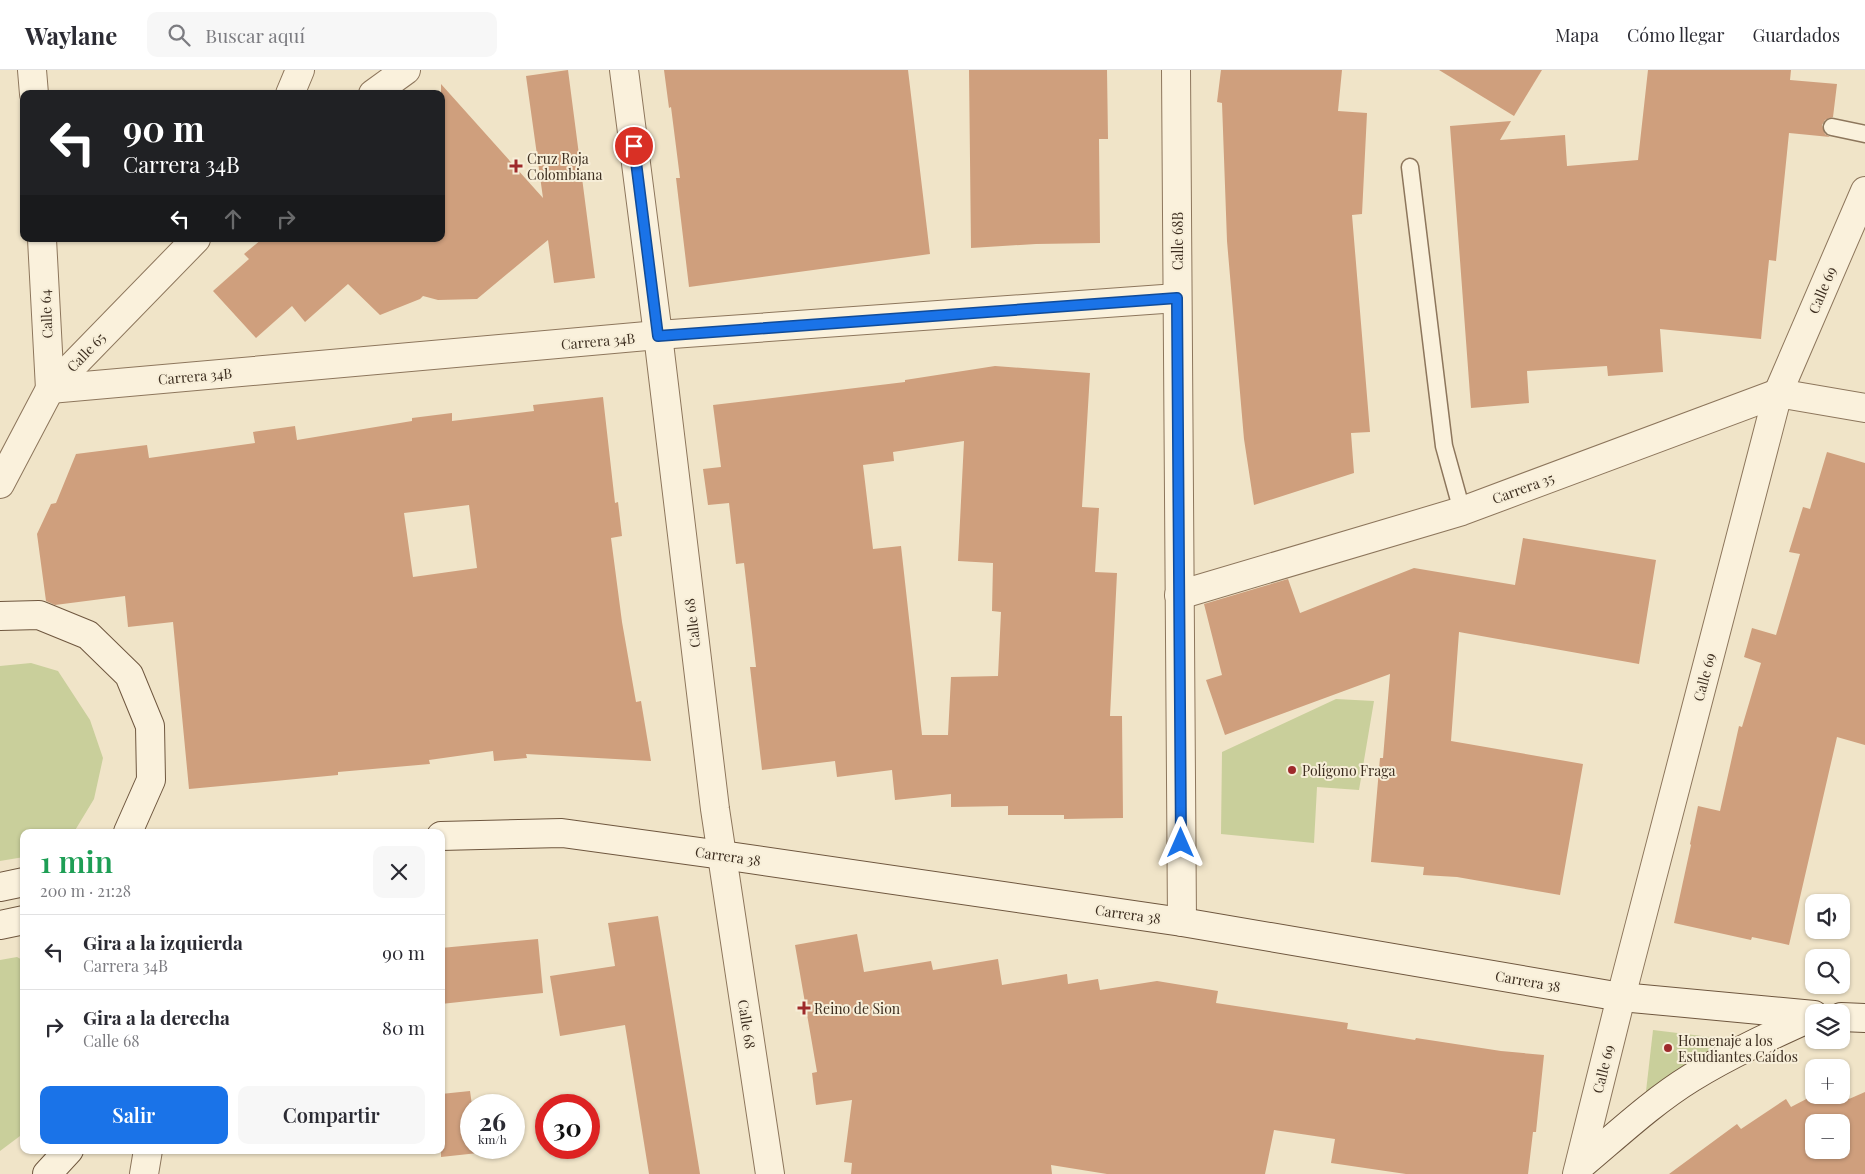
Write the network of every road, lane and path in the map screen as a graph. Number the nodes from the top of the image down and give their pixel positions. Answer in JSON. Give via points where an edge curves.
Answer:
{"nodes":[{"id":1,"x":32,"y":70,"type":"edge"},
{"id":2,"x":300,"y":70,"type":"edge"},
{"id":3,"x":406,"y":70,"type":"edge"},
{"id":4,"x":624,"y":70,"type":"edge"},
{"id":5,"x":1176,"y":70,"type":"edge"},
{"id":6,"x":34,"y":90,"type":"edge"},
{"id":7,"x":292,"y":90,"type":"edge"},
{"id":8,"x":378,"y":90,"type":"edge"},
{"id":9,"x":1832,"y":127,"type":"dead end"},
{"id":10,"x":1865,"y":134,"type":"edge"},
{"id":11,"x":1410,"y":167,"type":"dead end"},
{"id":12,"x":1865,"y":190,"type":"edge"},
{"id":13,"x":42,"y":242,"type":"edge"},
{"id":14,"x":193,"y":242,"type":"edge"},
{"id":15,"x":1177,"y":298,"type":"junction"},
{"id":16,"x":658,"y":336,"type":"junction"},
{"id":17,"x":50,"y":389,"type":"junction"},
{"id":18,"x":1778,"y":393,"type":"junction"},
{"id":19,"x":1865,"y":408,"type":"edge"},
{"id":20,"x":0,"y":484,"type":"edge"},
{"id":21,"x":1462,"y":511,"type":"junction"},
{"id":22,"x":1179,"y":595,"type":"junction"},
{"id":23,"x":0,"y":616,"type":"edge"},
{"id":24,"x":129,"y":829,"type":"edge"},
{"id":25,"x":445,"y":836,"type":"edge"},
{"id":26,"x":722,"y":854,"type":"junction"},
{"id":27,"x":20,"y":921,"type":"edge"},
{"id":28,"x":1182,"y":922,"type":"junction"},
{"id":29,"x":0,"y":925,"type":"edge"},
{"id":30,"x":1621,"y":997,"type":"junction"},
{"id":31,"x":1805,"y":1014,"type":"edge"},
{"id":32,"x":1850,"y":1017,"type":"edge"},
{"id":33,"x":1865,"y":1018,"type":"edge"},
{"id":34,"x":1805,"y":1019,"type":"edge"},
{"id":35,"x":65,"y":1154,"type":"edge"},
{"id":36,"x":147,"y":1154,"type":"edge"},
{"id":37,"x":1578,"y":1170,"type":"edge"},
{"id":38,"x":48,"y":1174,"type":"edge"},
{"id":39,"x":144,"y":1174,"type":"edge"},
{"id":40,"x":770,"y":1174,"type":"edge"}],
"edges":[{"from":1,"to":6,"type":"street"},
{"from":2,"to":7,"type":"street"},
{"from":3,"to":8,"type":"street"},
{"from":4,"to":16,"type":"street","name":"Calle 68"},
{"from":5,"to":15,"type":"street","name":"Calle 68B"},
{"from":9,"to":10,"type":"lane"},
{"from":11,"to":21,"type":"lane","via":[[1444,446]]},
{"from":12,"to":18,"type":"street","name":"Calle 69"},
{"from":13,"to":17,"type":"street","name":"Calle 64"},
{"from":14,"to":17,"type":"street","name":"Calle 65"},
{"from":15,"to":16,"type":"street","name":"Carrera 34B"},
{"from":15,"to":22,"type":"street","name":"Calle 68B"},
{"from":16,"to":17,"type":"street","name":"Carrera 34B"},
{"from":16,"to":26,"type":"street","name":"Calle 68"},
{"from":17,"to":20,"type":"street","name":"Calle 65"},
{"from":18,"to":19,"type":"street"},
{"from":18,"to":21,"type":"street","name":"Carrera 35"},
{"from":18,"to":30,"type":"street","name":"Calle 69"},
{"from":21,"to":22,"type":"street","name":"Carrera 35"},
{"from":22,"to":28,"type":"street","name":"Calle 68B"},
{"from":23,"to":24,"type":"street","via":[[39,615],[88,635],[129,675],[150,726],[151,780]]},
{"from":25,"to":26,"type":"street","name":"Carrera 38","via":[[562,833]]},
{"from":26,"to":28,"type":"street","name":"Carrera 38"},
{"from":26,"to":40,"type":"street","name":"Calle 68"},
{"from":27,"to":29,"type":"street"},
{"from":28,"to":30,"type":"street","name":"Carrera 38"},
{"from":30,"to":31,"type":"street","name":"Carrera 38"},
{"from":30,"to":37,"type":"street","name":"Calle 69"},
{"from":32,"to":33,"type":"street"},
{"from":34,"to":37,"type":"street","via":[[1690,1078]]},
{"from":35,"to":38,"type":"street"},
{"from":36,"to":39,"type":"street"}]}
